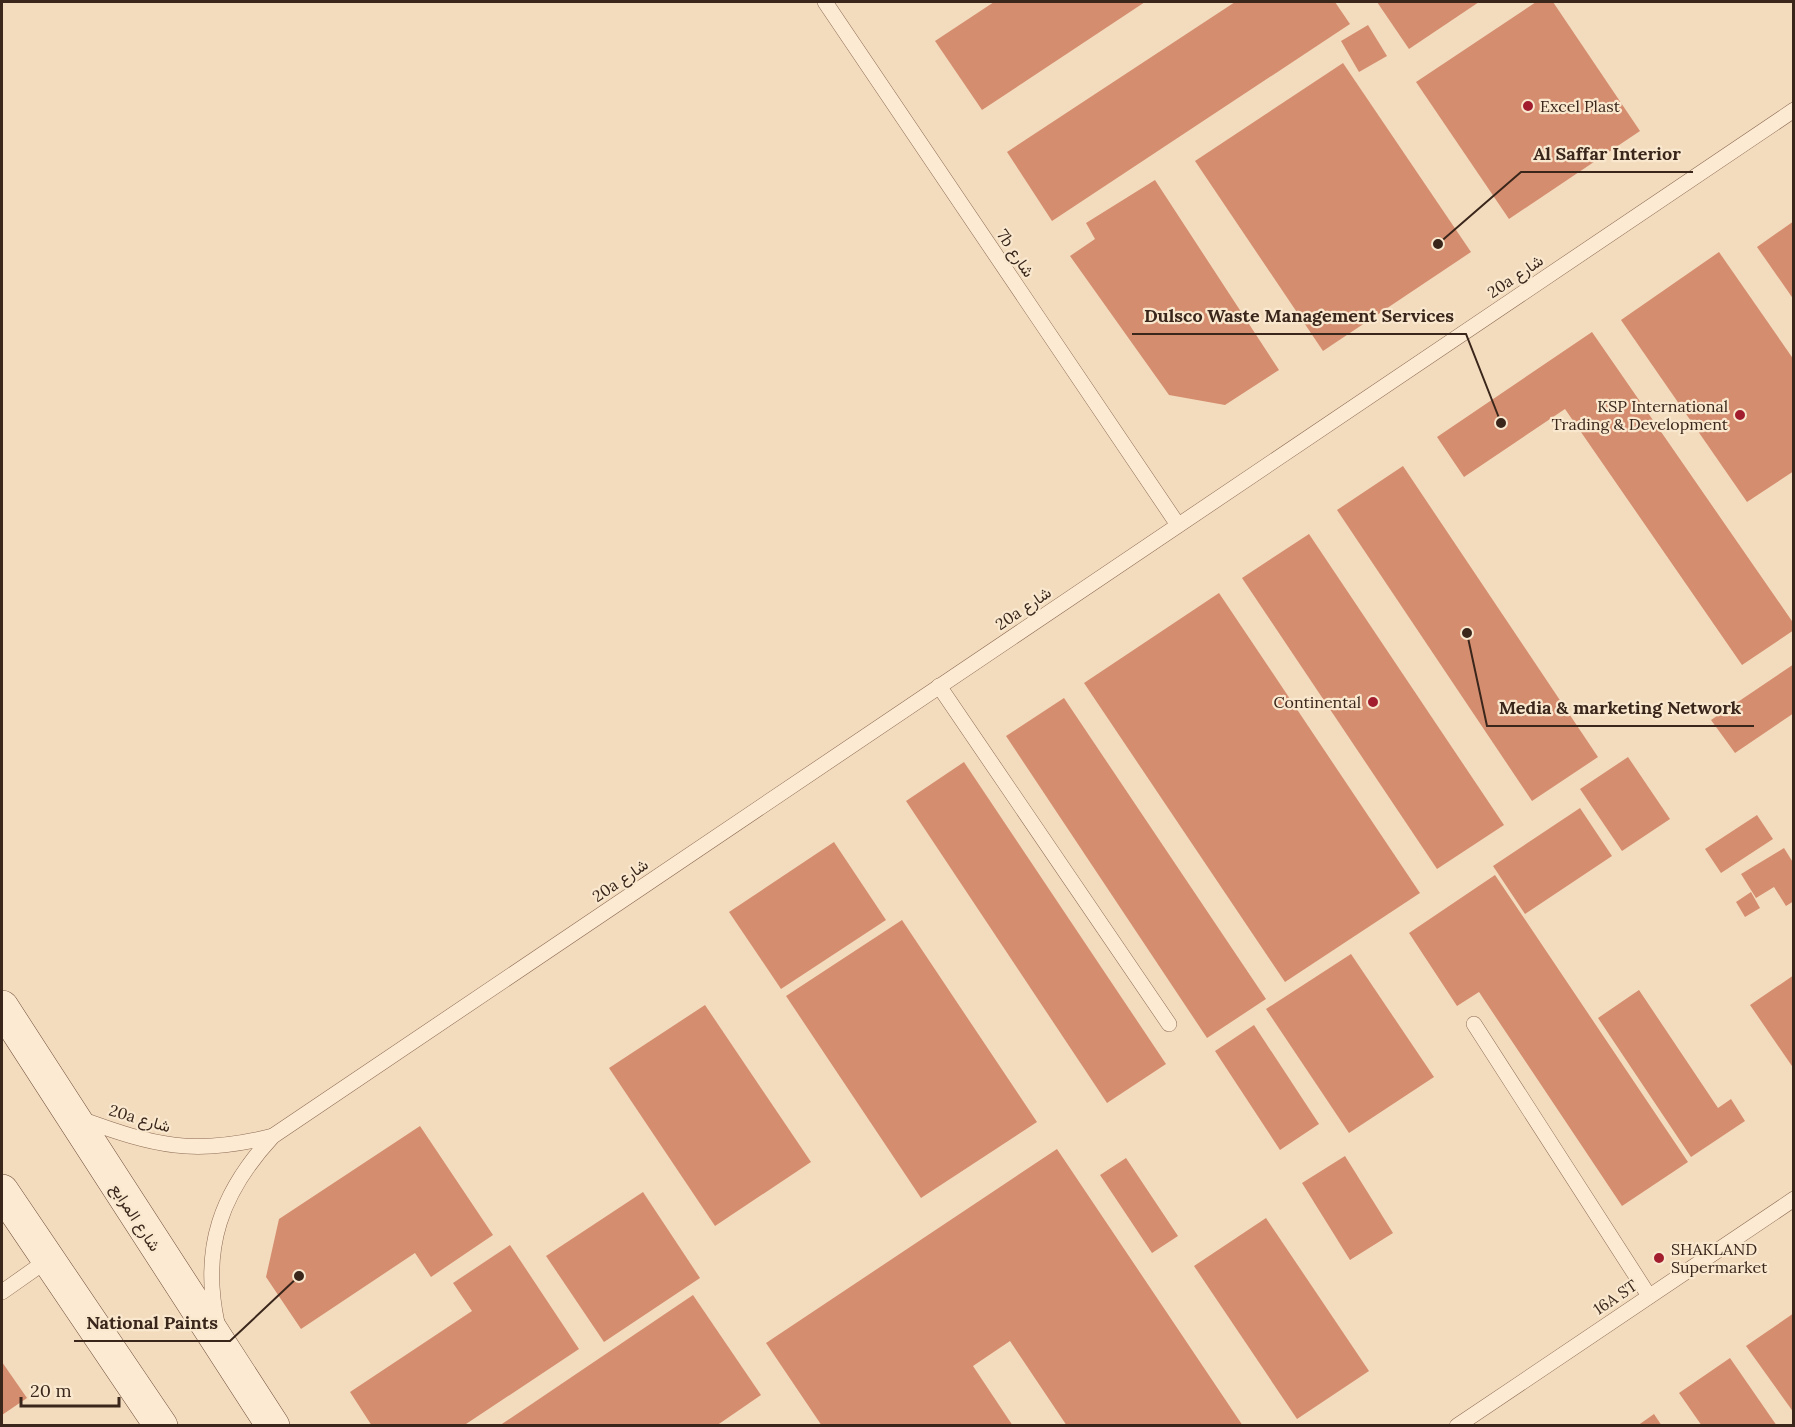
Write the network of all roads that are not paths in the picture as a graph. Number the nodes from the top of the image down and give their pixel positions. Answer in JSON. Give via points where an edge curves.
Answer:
{"nodes":[{"id":1,"x":825,"y":2,"type":"edge"},
{"id":2,"x":1794,"y":110,"type":"edge"},
{"id":3,"x":1178,"y":525,"type":"junction"},
{"id":4,"x":939,"y":686,"type":"junction"},
{"id":5,"x":2,"y":1007,"type":"edge"},
{"id":6,"x":1169,"y":1024,"type":"dead end"},
{"id":7,"x":1474,"y":1024,"type":"dead end"},
{"id":8,"x":69,"y":1114,"type":"junction"},
{"id":9,"x":273,"y":1136,"type":"junction"},
{"id":10,"x":2,"y":1191,"type":"edge"},
{"id":11,"x":1794,"y":1199,"type":"edge"},
{"id":12,"x":49,"y":1259,"type":"junction"},
{"id":13,"x":2,"y":1292,"type":"edge"},
{"id":14,"x":1649,"y":1296,"type":"junction"},
{"id":15,"x":226,"y":1355,"type":"junction"},
{"id":16,"x":161,"y":1425,"type":"edge"},
{"id":17,"x":273,"y":1425,"type":"edge"},
{"id":18,"x":1457,"y":1425,"type":"edge"}],
"edges":[{"from":1,"to":3,"type":"lane","name":"7b شارع"},
{"from":2,"to":3,"type":"lane","name":"20a شارع"},
{"from":3,"to":4,"type":"lane","name":"20a شارع"},
{"from":4,"to":6,"type":"lane"},
{"from":4,"to":9,"type":"lane","name":"20a شارع"},
{"from":5,"to":8,"type":"main road","name":"شارع المرابع"},
{"from":7,"to":14,"type":"lane"},
{"from":8,"to":9,"type":"lane","name":"20a شارع","via":[[149,1143],[180,1148],[211,1148]]},
{"from":8,"to":15,"type":"main road","name":"شارع المرابع"},
{"from":9,"to":15,"type":"lane","name":"20a شارع","via":[[231,1190],[219,1221],[212,1254],[211,1288]]},
{"from":10,"to":12,"type":"main road"},
{"from":11,"to":14,"type":"lane","name":"16A ST"},
{"from":12,"to":13,"type":"lane"},
{"from":12,"to":16,"type":"main road"},
{"from":14,"to":18,"type":"lane","name":"16A ST"},
{"from":15,"to":17,"type":"main road","name":"شارع المرابع"}]}
